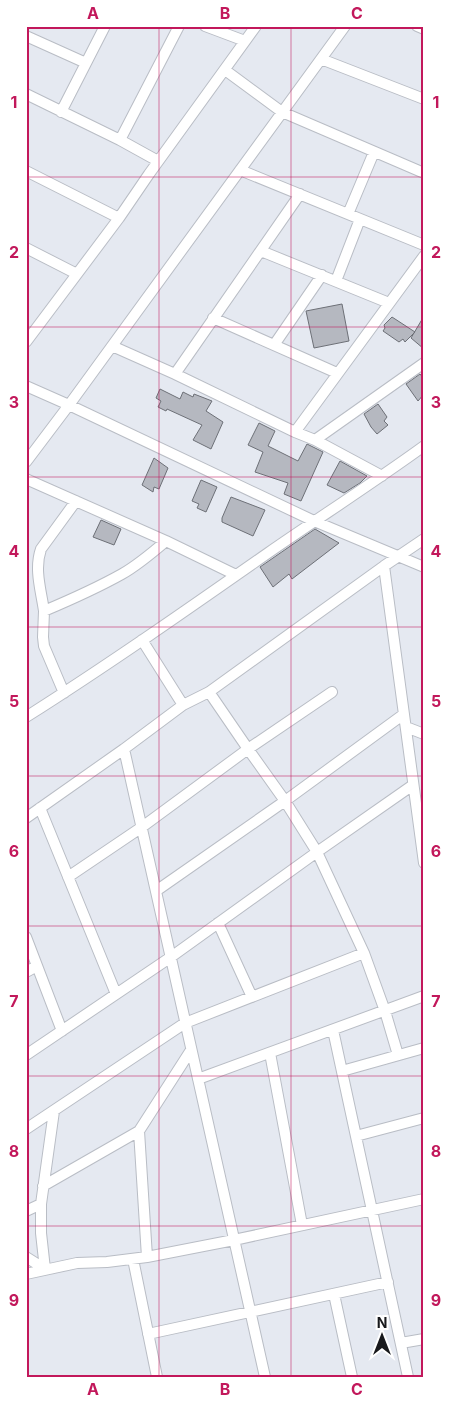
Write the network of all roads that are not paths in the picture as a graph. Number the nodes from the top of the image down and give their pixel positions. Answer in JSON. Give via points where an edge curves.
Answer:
{"nodes":[{"id":1,"x":105,"y":26,"type":"edge"},
{"id":2,"x":179,"y":26,"type":"edge"},
{"id":3,"x":205,"y":26,"type":"edge"},
{"id":4,"x":256,"y":26,"type":"edge"},
{"id":5,"x":345,"y":26,"type":"edge"},
{"id":6,"x":417,"y":26,"type":"edge"},
{"id":7,"x":424,"y":29,"type":"edge"},
{"id":8,"x":26,"y":36,"type":"edge"},
{"id":9,"x":245,"y":41,"type":"junction"},
{"id":10,"x":321,"y":59,"type":"junction"},
{"id":11,"x":86,"y":63,"type":"junction"},
{"id":12,"x":225,"y":70,"type":"junction"},
{"id":13,"x":26,"y":94,"type":"edge"},
{"id":14,"x":424,"y":99,"type":"edge"},
{"id":15,"x":61,"y":112,"type":"junction"},
{"id":16,"x":282,"y":112,"type":"junction"},
{"id":17,"x":120,"y":140,"type":"junction"},
{"id":18,"x":374,"y":152,"type":"junction"},
{"id":19,"x":158,"y":161,"type":"junction"},
{"id":20,"x":240,"y":170,"type":"junction"},
{"id":21,"x":26,"y":171,"type":"edge"},
{"id":22,"x":424,"y":173,"type":"edge"},
{"id":23,"x":300,"y":194,"type":"junction"},
{"id":24,"x":348,"y":214,"type":"junction"},
{"id":25,"x":119,"y":218,"type":"junction"},
{"id":26,"x":360,"y":219,"type":"junction"},
{"id":27,"x":424,"y":245,"type":"edge"},
{"id":28,"x":26,"y":248,"type":"edge"},
{"id":29,"x":261,"y":251,"type":"junction"},
{"id":30,"x":424,"y":256,"type":"edge"},
{"id":31,"x":77,"y":274,"type":"junction"},
{"id":32,"x":322,"y":275,"type":"junction"},
{"id":33,"x":336,"y":281,"type":"junction"},
{"id":34,"x":389,"y":303,"type":"junction"},
{"id":35,"x":213,"y":318,"type":"junction"},
{"id":36,"x":26,"y":342,"type":"edge"},
{"id":37,"x":274,"y":345,"type":"junction"},
{"id":38,"x":112,"y":346,"type":"junction"},
{"id":39,"x":424,"y":363,"type":"edge"},
{"id":40,"x":337,"y":373,"type":"junction"},
{"id":41,"x":174,"y":374,"type":"junction"},
{"id":42,"x":26,"y":386,"type":"edge"},
{"id":43,"x":69,"y":405,"type":"junction"},
{"id":44,"x":295,"y":432,"type":"junction"},
{"id":45,"x":315,"y":440,"type":"junction"},
{"id":46,"x":424,"y":446,"type":"edge"},
{"id":47,"x":26,"y":462,"type":"edge"},
{"id":48,"x":382,"y":476,"type":"junction"},
{"id":49,"x":26,"y":479,"type":"edge"},
{"id":50,"x":76,"y":501,"type":"junction"},
{"id":51,"x":314,"y":521,"type":"junction"},
{"id":52,"x":424,"y":539,"type":"edge"},
{"id":53,"x":166,"y":541,"type":"junction"},
{"id":54,"x":398,"y":557,"type":"junction"},
{"id":55,"x":384,"y":566,"type":"junction"},
{"id":56,"x":424,"y":567,"type":"edge"},
{"id":57,"x":236,"y":575,"type":"junction"},
{"id":58,"x":44,"y":610,"type":"junction"},
{"id":59,"x":142,"y":640,"type":"junction"},
{"id":60,"x":209,"y":692,"type":"junction"},
{"id":61,"x":332,"y":692,"type":"dead end"},
{"id":62,"x":64,"y":693,"type":"junction"},
{"id":63,"x":183,"y":705,"type":"junction"},
{"id":64,"x":404,"y":714,"type":"junction"},
{"id":65,"x":26,"y":717,"type":"edge"},
{"id":66,"x":406,"y":727,"type":"junction"},
{"id":67,"x":424,"y":734,"type":"edge"},
{"id":68,"x":124,"y":749,"type":"junction"},
{"id":69,"x":248,"y":749,"type":"junction"},
{"id":70,"x":413,"y":785,"type":"junction"},
{"id":71,"x":285,"y":801,"type":"junction"},
{"id":72,"x":40,"y":808,"type":"junction"},
{"id":73,"x":26,"y":818,"type":"edge"},
{"id":74,"x":142,"y":827,"type":"junction"},
{"id":75,"x":422,"y":832,"type":"edge"},
{"id":76,"x":317,"y":852,"type":"junction"},
{"id":77,"x":424,"y":863,"type":"edge"},
{"id":78,"x":68,"y":877,"type":"junction"},
{"id":79,"x":156,"y":891,"type":"junction"},
{"id":80,"x":218,"y":923,"type":"junction"},
{"id":81,"x":26,"y":937,"type":"edge"},
{"id":82,"x":364,"y":953,"type":"junction"},
{"id":83,"x":171,"y":958,"type":"junction"},
{"id":84,"x":37,"y":966,"type":"junction"},
{"id":85,"x":26,"y":972,"type":"edge"},
{"id":86,"x":116,"y":994,"type":"junction"},
{"id":87,"x":424,"y":996,"type":"edge"},
{"id":88,"x":252,"y":997,"type":"junction"},
{"id":89,"x":385,"y":1010,"type":"junction"},
{"id":90,"x":185,"y":1023,"type":"junction"},
{"id":91,"x":333,"y":1030,"type":"junction"},
{"id":92,"x":62,"y":1031,"type":"junction"},
{"id":93,"x":424,"y":1048,"type":"edge"},
{"id":94,"x":191,"y":1050,"type":"junction"},
{"id":95,"x":270,"y":1053,"type":"junction"},
{"id":96,"x":26,"y":1055,"type":"edge"},
{"id":97,"x":398,"y":1055,"type":"junction"},
{"id":98,"x":342,"y":1071,"type":"junction"},
{"id":99,"x":198,"y":1080,"type":"junction"},
{"id":100,"x":54,"y":1111,"type":"junction"},
{"id":101,"x":424,"y":1118,"type":"edge"},
{"id":102,"x":26,"y":1129,"type":"edge"},
{"id":103,"x":138,"y":1131,"type":"junction"},
{"id":104,"x":356,"y":1136,"type":"junction"},
{"id":105,"x":43,"y":1186,"type":"junction"},
{"id":106,"x":424,"y":1199,"type":"edge"},
{"id":107,"x":40,"y":1204,"type":"junction"},
{"id":108,"x":26,"y":1211,"type":"edge"},
{"id":109,"x":372,"y":1211,"type":"junction"},
{"id":110,"x":302,"y":1225,"type":"junction"},
{"id":111,"x":234,"y":1240,"type":"junction"},
{"id":112,"x":147,"y":1256,"type":"junction"},
{"id":113,"x":26,"y":1257,"type":"edge"},
{"id":114,"x":134,"y":1259,"type":"junction"},
{"id":115,"x":45,"y":1269,"type":"junction"},
{"id":116,"x":26,"y":1274,"type":"edge"},
{"id":117,"x":388,"y":1282,"type":"junction"},
{"id":118,"x":334,"y":1294,"type":"junction"},
{"id":119,"x":250,"y":1312,"type":"junction"},
{"id":120,"x":148,"y":1334,"type":"junction"},
{"id":121,"x":424,"y":1339,"type":"edge"},
{"id":122,"x":401,"y":1343,"type":"junction"},
{"id":123,"x":263,"y":1376,"type":"edge"},
{"id":124,"x":156,"y":1377,"type":"edge"},
{"id":125,"x":352,"y":1377,"type":"edge"},
{"id":126,"x":408,"y":1377,"type":"edge"}],
"edges":[{"from":1,"to":11,"type":"street"},
{"from":2,"to":17,"type":"street"},
{"from":3,"to":9,"type":"street"},
{"from":4,"to":9,"type":"street"},
{"from":5,"to":10,"type":"street"},
{"from":6,"to":7,"type":"street"},
{"from":8,"to":11,"type":"street"},
{"from":9,"to":12,"type":"street"},
{"from":10,"to":14,"type":"street"},
{"from":10,"to":16,"type":"street"},
{"from":11,"to":15,"type":"street"},
{"from":12,"to":16,"type":"street"},
{"from":12,"to":19,"type":"street"},
{"from":13,"to":15,"type":"street"},
{"from":15,"to":17,"type":"street"},
{"from":16,"to":18,"type":"street"},
{"from":16,"to":20,"type":"street"},
{"from":17,"to":19,"type":"street"},
{"from":18,"to":22,"type":"street"},
{"from":18,"to":24,"type":"street"},
{"from":19,"to":25,"type":"street"},
{"from":20,"to":23,"type":"street"},
{"from":20,"to":38,"type":"street"},
{"from":21,"to":25,"type":"street"},
{"from":23,"to":24,"type":"street"},
{"from":23,"to":29,"type":"street"},
{"from":24,"to":26,"type":"street"},
{"from":25,"to":31,"type":"street"},
{"from":26,"to":27,"type":"street"},
{"from":26,"to":33,"type":"street"},
{"from":28,"to":31,"type":"street"},
{"from":29,"to":32,"type":"street"},
{"from":29,"to":35,"type":"street"},
{"from":30,"to":34,"type":"street"},
{"from":31,"to":36,"type":"street"},
{"from":32,"to":33,"type":"street"},
{"from":32,"to":37,"type":"street"},
{"from":33,"to":34,"type":"street"},
{"from":34,"to":40,"type":"street"},
{"from":35,"to":37,"type":"street"},
{"from":35,"to":41,"type":"street"},
{"from":37,"to":40,"type":"street"},
{"from":38,"to":41,"type":"street"},
{"from":38,"to":43,"type":"street"},
{"from":39,"to":45,"type":"street"},
{"from":40,"to":44,"type":"street"},
{"from":41,"to":44,"type":"street"},
{"from":42,"to":43,"type":"street"},
{"from":43,"to":47,"type":"street"},
{"from":43,"to":51,"type":"street"},
{"from":44,"to":45,"type":"street"},
{"from":45,"to":48,"type":"street"},
{"from":46,"to":48,"type":"street"},
{"from":48,"to":51,"type":"street"},
{"from":49,"to":50,"type":"street"},
{"from":50,"to":53,"type":"street"},
{"from":50,"to":58,"type":"street","via":[[38,558]]},
{"from":51,"to":54,"type":"street"},
{"from":51,"to":57,"type":"street"},
{"from":52,"to":54,"type":"street"},
{"from":53,"to":57,"type":"street"},
{"from":53,"to":58,"type":"street","via":[[122,574]]},
{"from":54,"to":55,"type":"street"},
{"from":54,"to":56,"type":"street"},
{"from":55,"to":60,"type":"street"},
{"from":55,"to":64,"type":"street"},
{"from":57,"to":59,"type":"street"},
{"from":58,"to":62,"type":"street","via":[[44,646]]},
{"from":59,"to":62,"type":"street"},
{"from":59,"to":63,"type":"street"},
{"from":60,"to":63,"type":"street"},
{"from":60,"to":69,"type":"street"},
{"from":61,"to":69,"type":"street"},
{"from":62,"to":65,"type":"street"},
{"from":63,"to":68,"type":"street"},
{"from":64,"to":66,"type":"street"},
{"from":64,"to":71,"type":"street"},
{"from":66,"to":67,"type":"street"},
{"from":66,"to":70,"type":"street"},
{"from":68,"to":72,"type":"street"},
{"from":68,"to":74,"type":"street"},
{"from":69,"to":71,"type":"street"},
{"from":69,"to":74,"type":"street"},
{"from":70,"to":75,"type":"street"},
{"from":70,"to":76,"type":"street"},
{"from":71,"to":76,"type":"street"},
{"from":71,"to":79,"type":"street"},
{"from":72,"to":73,"type":"street"},
{"from":72,"to":78,"type":"street"},
{"from":74,"to":78,"type":"street"},
{"from":74,"to":79,"type":"street"},
{"from":75,"to":77,"type":"street"},
{"from":76,"to":80,"type":"street"},
{"from":76,"to":82,"type":"street"},
{"from":78,"to":86,"type":"street"},
{"from":79,"to":83,"type":"street"},
{"from":80,"to":83,"type":"street"},
{"from":80,"to":88,"type":"street"},
{"from":81,"to":84,"type":"street"},
{"from":82,"to":88,"type":"street"},
{"from":82,"to":89,"type":"street"},
{"from":83,"to":86,"type":"street"},
{"from":83,"to":90,"type":"street"},
{"from":84,"to":85,"type":"street"},
{"from":84,"to":92,"type":"street"},
{"from":86,"to":92,"type":"street"},
{"from":87,"to":89,"type":"street"},
{"from":88,"to":90,"type":"street"},
{"from":89,"to":91,"type":"street"},
{"from":89,"to":97,"type":"street"},
{"from":90,"to":94,"type":"street"},
{"from":90,"to":100,"type":"street"},
{"from":91,"to":95,"type":"street"},
{"from":91,"to":98,"type":"street"},
{"from":92,"to":96,"type":"street"},
{"from":93,"to":97,"type":"street"},
{"from":94,"to":99,"type":"street"},
{"from":94,"to":103,"type":"street"},
{"from":95,"to":99,"type":"street"},
{"from":95,"to":110,"type":"street"},
{"from":97,"to":98,"type":"street"},
{"from":98,"to":104,"type":"street"},
{"from":99,"to":111,"type":"street"},
{"from":100,"to":102,"type":"street"},
{"from":100,"to":105,"type":"street"},
{"from":101,"to":104,"type":"street"},
{"from":103,"to":105,"type":"street"},
{"from":103,"to":112,"type":"street"},
{"from":104,"to":109,"type":"street"},
{"from":105,"to":107,"type":"street"},
{"from":106,"to":109,"type":"street"},
{"from":107,"to":108,"type":"street"},
{"from":107,"to":115,"type":"street"},
{"from":109,"to":110,"type":"street"},
{"from":109,"to":117,"type":"street"},
{"from":110,"to":111,"type":"street"},
{"from":111,"to":112,"type":"street"},
{"from":111,"to":119,"type":"street"},
{"from":112,"to":114,"type":"street"},
{"from":113,"to":115,"type":"street"},
{"from":114,"to":115,"type":"street"},
{"from":114,"to":120,"type":"street"},
{"from":115,"to":116,"type":"street"},
{"from":117,"to":118,"type":"street"},
{"from":117,"to":122,"type":"street"},
{"from":118,"to":119,"type":"street"},
{"from":118,"to":125,"type":"street"},
{"from":119,"to":120,"type":"street"},
{"from":119,"to":123,"type":"street"},
{"from":120,"to":124,"type":"street"},
{"from":121,"to":122,"type":"street"},
{"from":122,"to":126,"type":"street"}]}
